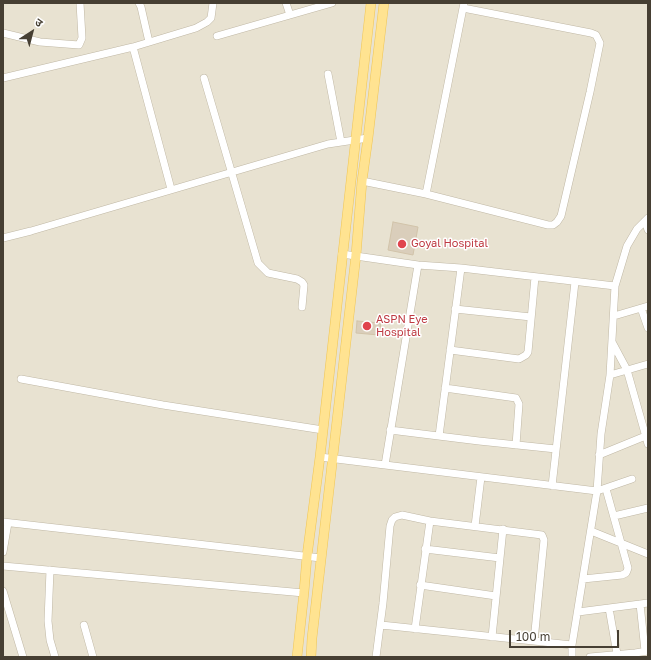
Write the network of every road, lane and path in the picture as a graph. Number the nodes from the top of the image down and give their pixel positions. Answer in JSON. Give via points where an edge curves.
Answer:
{"nodes":[{"id":1,"x":80,"y":3,"type":"edge"},
{"id":2,"x":139,"y":3,"type":"edge"},
{"id":3,"x":213,"y":3,"type":"edge"},
{"id":4,"x":286,"y":3,"type":"edge"},
{"id":5,"x":332,"y":3,"type":"edge"},
{"id":6,"x":371,"y":3,"type":"edge"},
{"id":7,"x":384,"y":3,"type":"edge"},
{"id":8,"x":464,"y":6,"type":"edge"},
{"id":9,"x":290,"y":15,"type":"junction"},
{"id":10,"x":3,"y":33,"type":"edge"},
{"id":11,"x":217,"y":36,"type":"dead end"},
{"id":12,"x":149,"y":42,"type":"junction"},
{"id":13,"x":367,"y":43,"type":"junction"},
{"id":14,"x":379,"y":44,"type":"junction"},
{"id":15,"x":133,"y":47,"type":"junction"},
{"id":16,"x":328,"y":74,"type":"dead end"},
{"id":17,"x":3,"y":78,"type":"edge"},
{"id":18,"x":204,"y":78,"type":"dead end"},
{"id":19,"x":368,"y":138,"type":"junction"},
{"id":20,"x":356,"y":140,"type":"junction"},
{"id":21,"x":341,"y":142,"type":"junction"},
{"id":22,"x":232,"y":171,"type":"junction"},
{"id":23,"x":362,"y":181,"type":"junction"},
{"id":24,"x":171,"y":189,"type":"junction"},
{"id":25,"x":426,"y":194,"type":"junction"},
{"id":26,"x":646,"y":219,"type":"edge"},
{"id":27,"x":648,"y":230,"type":"edge"},
{"id":28,"x":3,"y":238,"type":"edge"},
{"id":29,"x":342,"y":254,"type":"junction"},
{"id":30,"x":356,"y":255,"type":"junction"},
{"id":31,"x":418,"y":265,"type":"junction"},
{"id":32,"x":461,"y":268,"type":"junction"},
{"id":33,"x":535,"y":276,"type":"junction"},
{"id":34,"x":575,"y":282,"type":"junction"},
{"id":35,"x":615,"y":286,"type":"junction"},
{"id":36,"x":302,"y":307,"type":"dead end"},
{"id":37,"x":644,"y":307,"type":"edge"},
{"id":38,"x":455,"y":309,"type":"junction"},
{"id":39,"x":614,"y":316,"type":"junction"},
{"id":40,"x":531,"y":317,"type":"junction"},
{"id":41,"x":648,"y":328,"type":"edge"},
{"id":42,"x":612,"y":342,"type":"junction"},
{"id":43,"x":450,"y":350,"type":"junction"},
{"id":44,"x":648,"y":364,"type":"edge"},
{"id":45,"x":627,"y":370,"type":"junction"},
{"id":46,"x":610,"y":375,"type":"junction"},
{"id":47,"x":21,"y":379,"type":"dead end"},
{"id":48,"x":445,"y":388,"type":"junction"},
{"id":49,"x":323,"y":430,"type":"junction"},
{"id":50,"x":390,"y":430,"type":"junction"},
{"id":51,"x":439,"y":436,"type":"junction"},
{"id":52,"x":647,"y":438,"type":"edge"},
{"id":53,"x":516,"y":445,"type":"junction"},
{"id":54,"x":556,"y":449,"type":"junction"},
{"id":55,"x":599,"y":455,"type":"junction"},
{"id":56,"x":320,"y":457,"type":"junction"},
{"id":57,"x":333,"y":459,"type":"junction"},
{"id":58,"x":385,"y":465,"type":"junction"},
{"id":59,"x":481,"y":477,"type":"junction"},
{"id":60,"x":632,"y":479,"type":"dead end"},
{"id":61,"x":552,"y":486,"type":"junction"},
{"id":62,"x":606,"y":489,"type":"junction"},
{"id":63,"x":597,"y":491,"type":"junction"},
{"id":64,"x":648,"y":508,"type":"edge"},
{"id":65,"x":614,"y":516,"type":"junction"},
{"id":66,"x":430,"y":520,"type":"junction"},
{"id":67,"x":6,"y":522,"type":"edge"},
{"id":68,"x":475,"y":526,"type":"junction"},
{"id":69,"x":503,"y":529,"type":"junction"},
{"id":70,"x":591,"y":531,"type":"junction"},
{"id":71,"x":621,"y":542,"type":"junction"},
{"id":72,"x":425,"y":548,"type":"junction"},
{"id":73,"x":3,"y":552,"type":"edge"},
{"id":74,"x":648,"y":554,"type":"edge"},
{"id":75,"x":307,"y":556,"type":"junction"},
{"id":76,"x":321,"y":558,"type":"junction"},
{"id":77,"x":500,"y":558,"type":"junction"},
{"id":78,"x":3,"y":566,"type":"edge"},
{"id":79,"x":50,"y":570,"type":"junction"},
{"id":80,"x":583,"y":579,"type":"junction"},
{"id":81,"x":420,"y":585,"type":"junction"},
{"id":82,"x":3,"y":590,"type":"edge"},
{"id":83,"x":304,"y":593,"type":"junction"},
{"id":84,"x":496,"y":596,"type":"junction"},
{"id":85,"x":640,"y":604,"type":"junction"},
{"id":86,"x":648,"y":604,"type":"edge"},
{"id":87,"x":609,"y":608,"type":"junction"},
{"id":88,"x":578,"y":612,"type":"junction"},
{"id":89,"x":84,"y":625,"type":"dead end"},
{"id":90,"x":380,"y":625,"type":"junction"},
{"id":91,"x":414,"y":629,"type":"junction"},
{"id":92,"x":299,"y":637,"type":"junction"},
{"id":93,"x":492,"y":637,"type":"junction"},
{"id":94,"x":312,"y":638,"type":"junction"},
{"id":95,"x":534,"y":641,"type":"junction"},
{"id":96,"x":572,"y":645,"type":"junction"},
{"id":97,"x":647,"y":651,"type":"edge"},
{"id":98,"x":311,"y":653,"type":"edge"},
{"id":99,"x":617,"y":654,"type":"junction"},
{"id":100,"x":635,"y":655,"type":"edge"},
{"id":101,"x":296,"y":656,"type":"edge"},
{"id":102,"x":23,"y":657,"type":"edge"},
{"id":103,"x":55,"y":657,"type":"edge"},
{"id":104,"x":93,"y":657,"type":"edge"},
{"id":105,"x":318,"y":657,"type":"edge"},
{"id":106,"x":376,"y":657,"type":"edge"},
{"id":107,"x":572,"y":657,"type":"edge"},
{"id":108,"x":590,"y":657,"type":"edge"}],
"edges":[{"from":1,"to":10,"type":"street","via":[[82,38],[79,45],[40,42]]},
{"from":2,"to":12,"type":"street"},
{"from":3,"to":12,"type":"street","via":[[211,18],[203,24]]},
{"from":4,"to":9,"type":"street"},
{"from":5,"to":9,"type":"street"},
{"from":6,"to":13,"type":"main road"},
{"from":7,"to":14,"type":"main road"},
{"from":8,"to":25,"type":"street"},
{"from":8,"to":25,"type":"street","via":[[596,35],[600,43],[592,85],[561,216],[554,225]]},
{"from":9,"to":11,"type":"street"},
{"from":12,"to":15,"type":"street"},
{"from":13,"to":14,"type":"main road"},
{"from":13,"to":20,"type":"main road"},
{"from":14,"to":19,"type":"main road"},
{"from":15,"to":17,"type":"street"},
{"from":15,"to":24,"type":"street"},
{"from":16,"to":21,"type":"street"},
{"from":18,"to":22,"type":"street"},
{"from":19,"to":20,"type":"street"},
{"from":19,"to":23,"type":"main road"},
{"from":20,"to":21,"type":"street"},
{"from":20,"to":29,"type":"main road"},
{"from":21,"to":22,"type":"street"},
{"from":22,"to":24,"type":"street"},
{"from":22,"to":36,"type":"street","via":[[258,263],[268,273],[302,282]]},
{"from":23,"to":25,"type":"street"},
{"from":23,"to":30,"type":"main road"},
{"from":24,"to":28,"type":"street"},
{"from":26,"to":27,"type":"street"},
{"from":26,"to":35,"type":"street","via":[[626,246]]},
{"from":29,"to":30,"type":"street"},
{"from":29,"to":49,"type":"main road"},
{"from":30,"to":31,"type":"street"},
{"from":30,"to":57,"type":"main road"},
{"from":31,"to":32,"type":"street"},
{"from":31,"to":50,"type":"street"},
{"from":32,"to":33,"type":"street"},
{"from":32,"to":38,"type":"street"},
{"from":33,"to":34,"type":"street"},
{"from":33,"to":40,"type":"street"},
{"from":34,"to":35,"type":"street"},
{"from":34,"to":54,"type":"street"},
{"from":35,"to":39,"type":"street"},
{"from":37,"to":39,"type":"street"},
{"from":37,"to":41,"type":"street"},
{"from":38,"to":40,"type":"street"},
{"from":38,"to":43,"type":"street"},
{"from":39,"to":42,"type":"street"},
{"from":40,"to":43,"type":"street","via":[[528,352],[524,357],[519,359]]},
{"from":42,"to":45,"type":"street"},
{"from":42,"to":46,"type":"street"},
{"from":43,"to":48,"type":"street"},
{"from":44,"to":45,"type":"street"},
{"from":45,"to":46,"type":"street"},
{"from":45,"to":52,"type":"street"},
{"from":46,"to":55,"type":"street"},
{"from":47,"to":49,"type":"street"},
{"from":48,"to":51,"type":"street"},
{"from":48,"to":53,"type":"street","via":[[516,398],[519,404]]},
{"from":49,"to":56,"type":"main road"},
{"from":50,"to":51,"type":"street"},
{"from":50,"to":58,"type":"street"},
{"from":51,"to":53,"type":"street"},
{"from":52,"to":55,"type":"street"},
{"from":53,"to":54,"type":"street"},
{"from":54,"to":61,"type":"street"},
{"from":55,"to":63,"type":"street"},
{"from":56,"to":57,"type":"street"},
{"from":56,"to":75,"type":"main road"},
{"from":57,"to":58,"type":"street"},
{"from":57,"to":76,"type":"main road"},
{"from":58,"to":59,"type":"street"},
{"from":59,"to":61,"type":"street"},
{"from":59,"to":68,"type":"street"},
{"from":60,"to":62,"type":"street"},
{"from":61,"to":63,"type":"street"},
{"from":62,"to":63,"type":"street"},
{"from":62,"to":65,"type":"street"},
{"from":63,"to":70,"type":"street"},
{"from":64,"to":65,"type":"street"},
{"from":65,"to":71,"type":"street"},
{"from":66,"to":68,"type":"street"},
{"from":66,"to":72,"type":"street"},
{"from":66,"to":90,"type":"street","via":[[402,515],[392,520]]},
{"from":67,"to":73,"type":"street"},
{"from":67,"to":75,"type":"street"},
{"from":68,"to":69,"type":"street"},
{"from":69,"to":77,"type":"street"},
{"from":69,"to":95,"type":"street","via":[[544,537]]},
{"from":70,"to":71,"type":"street"},
{"from":70,"to":80,"type":"street"},
{"from":71,"to":74,"type":"street"},
{"from":71,"to":80,"type":"street","via":[[628,568],[626,573]]},
{"from":72,"to":77,"type":"street"},
{"from":72,"to":81,"type":"street"},
{"from":75,"to":76,"type":"street"},
{"from":75,"to":83,"type":"main road"},
{"from":76,"to":94,"type":"main road"},
{"from":77,"to":84,"type":"street"},
{"from":78,"to":79,"type":"street"},
{"from":79,"to":83,"type":"street"},
{"from":79,"to":103,"type":"street","via":[[48,621]]},
{"from":80,"to":88,"type":"street"},
{"from":81,"to":84,"type":"street"},
{"from":81,"to":91,"type":"street"},
{"from":82,"to":102,"type":"street"},
{"from":83,"to":92,"type":"main road"},
{"from":84,"to":93,"type":"street"},
{"from":85,"to":86,"type":"street"},
{"from":85,"to":87,"type":"street"},
{"from":85,"to":97,"type":"street"},
{"from":87,"to":88,"type":"street"},
{"from":87,"to":99,"type":"street"},
{"from":88,"to":96,"type":"street"},
{"from":89,"to":104,"type":"street"},
{"from":90,"to":91,"type":"street"},
{"from":90,"to":106,"type":"street"},
{"from":91,"to":93,"type":"street"},
{"from":92,"to":94,"type":"main road"},
{"from":92,"to":101,"type":"main road"},
{"from":93,"to":95,"type":"street"},
{"from":94,"to":98,"type":"main road"},
{"from":95,"to":96,"type":"street"},
{"from":96,"to":107,"type":"street"},
{"from":97,"to":100,"type":"street"},
{"from":98,"to":105,"type":"street"},
{"from":99,"to":100,"type":"street"},
{"from":99,"to":108,"type":"street"}]}
